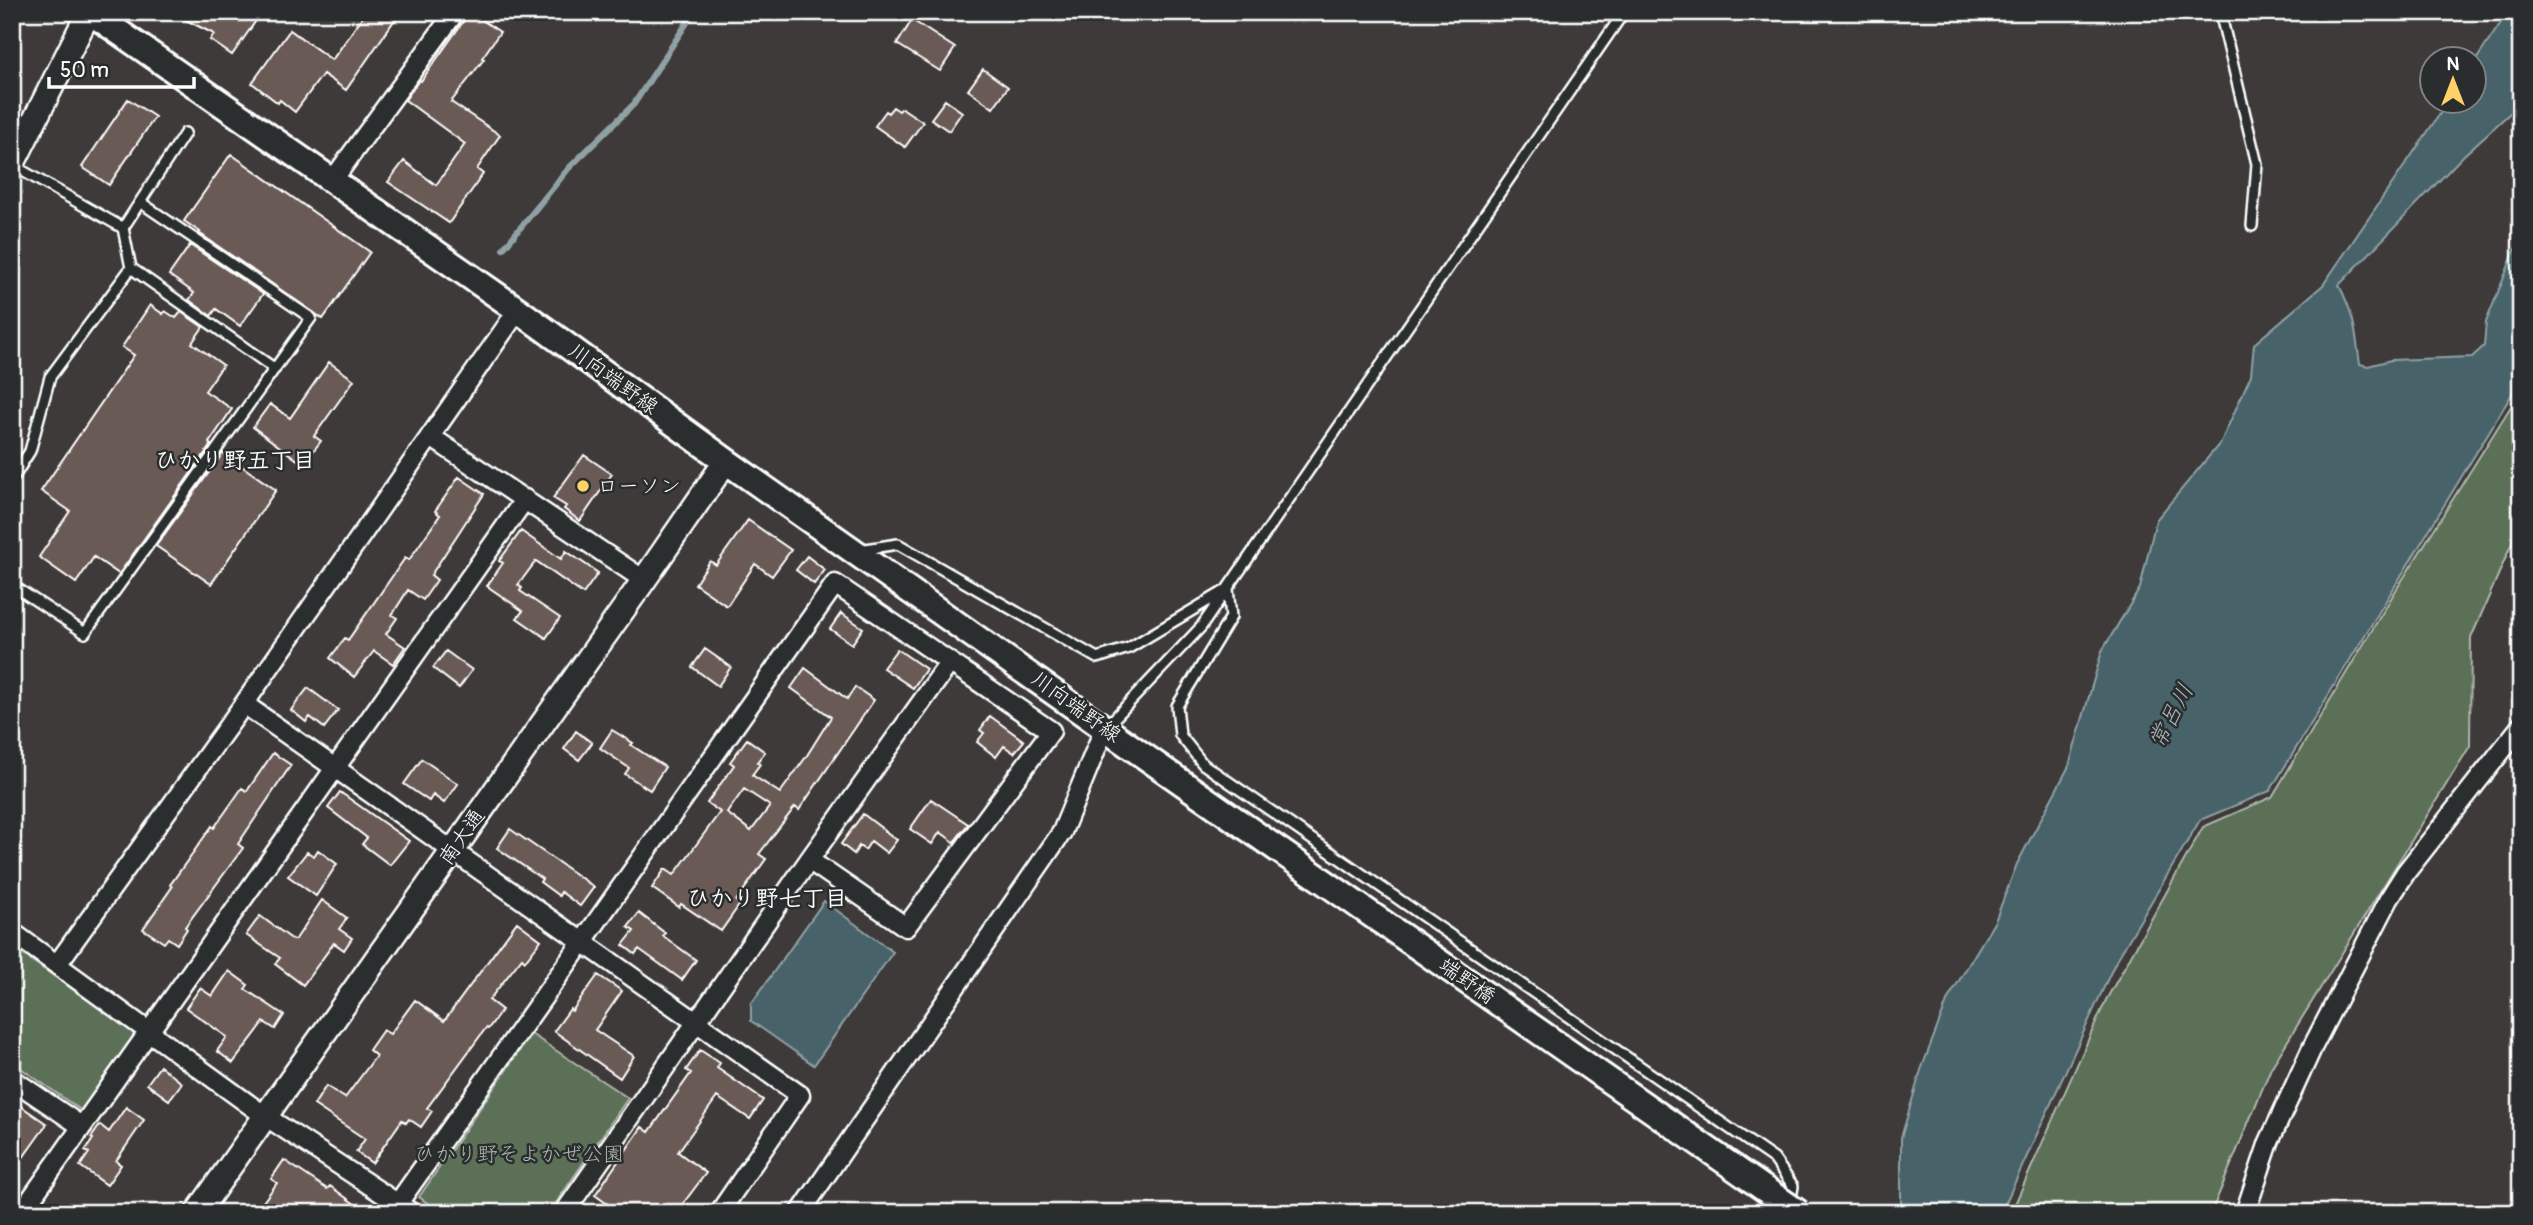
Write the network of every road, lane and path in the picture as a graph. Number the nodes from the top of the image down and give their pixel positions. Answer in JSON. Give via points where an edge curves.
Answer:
{"nodes":[{"id":1,"x":90,"y":12,"type":"edge"},
{"id":2,"x":455,"y":12,"type":"edge"},
{"id":3,"x":1624,"y":12,"type":"edge"},
{"id":4,"x":2220,"y":12,"type":"edge"},
{"id":5,"x":185,"y":133,"type":"dead end"},
{"id":6,"x":12,"y":165,"type":"edge"},
{"id":7,"x":332,"y":181,"type":"junction"},
{"id":8,"x":140,"y":202,"type":"junction"},
{"id":9,"x":2252,"y":226,"type":"dead end"},
{"id":10,"x":123,"y":228,"type":"junction"},
{"id":11,"x":131,"y":268,"type":"junction"},
{"id":12,"x":518,"y":310,"type":"junction"},
{"id":13,"x":275,"y":369,"type":"junction"},
{"id":14,"x":431,"y":437,"type":"junction"},
{"id":15,"x":726,"y":461,"type":"junction"},
{"id":16,"x":12,"y":480,"type":"edge"},
{"id":17,"x":525,"y":499,"type":"junction"},
{"id":18,"x":855,"y":551,"type":"junction"},
{"id":19,"x":644,"y":580,"type":"junction"},
{"id":20,"x":12,"y":585,"type":"edge"},
{"id":21,"x":1228,"y":589,"type":"junction"},
{"id":22,"x":950,"y":662,"type":"junction"},
{"id":23,"x":244,"y":704,"type":"junction"},
{"id":24,"x":2521,"y":726,"type":"edge"},
{"id":25,"x":1105,"y":727,"type":"junction"},
{"id":26,"x":1134,"y":749,"type":"joint"},
{"id":27,"x":335,"y":767,"type":"junction"},
{"id":28,"x":453,"y":851,"type":"junction"},
{"id":29,"x":809,"y":860,"type":"junction"},
{"id":30,"x":12,"y":932,"type":"edge"},
{"id":31,"x":584,"y":941,"type":"junction"},
{"id":32,"x":58,"y":963,"type":"junction"},
{"id":33,"x":697,"y":1023,"type":"junction"},
{"id":34,"x":151,"y":1031,"type":"junction"},
{"id":35,"x":12,"y":1079,"type":"edge"},
{"id":36,"x":265,"y":1116,"type":"junction"},
{"id":37,"x":81,"y":1126,"type":"junction"},
{"id":38,"x":400,"y":1209,"type":"edge"},
{"id":39,"x":21,"y":1213,"type":"edge"},
{"id":40,"x":197,"y":1213,"type":"edge"},
{"id":41,"x":564,"y":1213,"type":"edge"},
{"id":42,"x":719,"y":1213,"type":"edge"},
{"id":43,"x":800,"y":1213,"type":"edge"},
{"id":44,"x":1788,"y":1213,"type":"edge"},
{"id":45,"x":1799,"y":1213,"type":"edge"},
{"id":46,"x":2245,"y":1213,"type":"edge"}],
"edges":[{"from":1,"to":6,"type":"street"},
{"from":1,"to":7,"type":"main road","name":"川向端野線"},
{"from":2,"to":7,"type":"street"},
{"from":3,"to":21,"type":"lane"},
{"from":4,"to":9,"type":"lane","via":[[2257,164]]},
{"from":5,"to":8,"type":"lane"},
{"from":6,"to":10,"type":"lane"},
{"from":7,"to":12,"type":"main road","name":"川向端野線"},
{"from":8,"to":10,"type":"lane"},
{"from":8,"to":13,"type":"lane","via":[[311,318]]},
{"from":10,"to":11,"type":"lane"},
{"from":11,"to":13,"type":"lane"},
{"from":11,"to":16,"type":"lane","via":[[50,377],[30,451]]},
{"from":12,"to":14,"type":"street"},
{"from":12,"to":15,"type":"main road","name":"川向端野線"},
{"from":13,"to":20,"type":"lane","via":[[85,633]]},
{"from":14,"to":17,"type":"street"},
{"from":14,"to":23,"type":"street"},
{"from":15,"to":18,"type":"main road","name":"川向端野線"},
{"from":15,"to":19,"type":"street","name":"南大通"},
{"from":17,"to":19,"type":"street"},
{"from":17,"to":27,"type":"street"},
{"from":18,"to":21,"type":"lane","via":[[898,544],[1097,658],[1129,648]]},
{"from":18,"to":25,"type":"main road","name":"川向端野線"},
{"from":19,"to":28,"type":"street","name":"南大通"},
{"from":21,"to":25,"type":"lane","via":[[1201,628]]},
{"from":21,"to":44,"type":"lane","via":[[1231,617],[1177,706],[1180,735],[1203,764],[1774,1159],[1793,1186]]},
{"from":22,"to":29,"type":"street"},
{"from":22,"to":29,"type":"street","via":[[1051,730],[906,928]]},
{"from":22,"to":31,"type":"street","via":[[835,584]]},
{"from":23,"to":27,"type":"street"},
{"from":23,"to":32,"type":"street"},
{"from":24,"to":46,"type":"street","via":[[2389,899],[2302,1070],[2269,1142]]},
{"from":25,"to":26,"type":"main road","name":"川向端野線"},
{"from":25,"to":43,"type":"street","via":[[1062,832]]},
{"from":26,"to":45,"type":"main road","name":"端野橋","bridge":true},
{"from":27,"to":28,"type":"street"},
{"from":27,"to":34,"type":"street"},
{"from":28,"to":31,"type":"street"},
{"from":28,"to":36,"type":"street","name":"南大通"},
{"from":29,"to":33,"type":"street"},
{"from":30,"to":32,"type":"street"},
{"from":31,"to":33,"type":"street"},
{"from":31,"to":38,"type":"street"},
{"from":32,"to":34,"type":"street"},
{"from":33,"to":41,"type":"street"},
{"from":33,"to":42,"type":"street","via":[[800,1095]]},
{"from":34,"to":36,"type":"street"},
{"from":34,"to":37,"type":"street"},
{"from":35,"to":37,"type":"street"},
{"from":36,"to":38,"type":"street"},
{"from":36,"to":40,"type":"street","name":"南大通"},
{"from":37,"to":39,"type":"street"}]}
